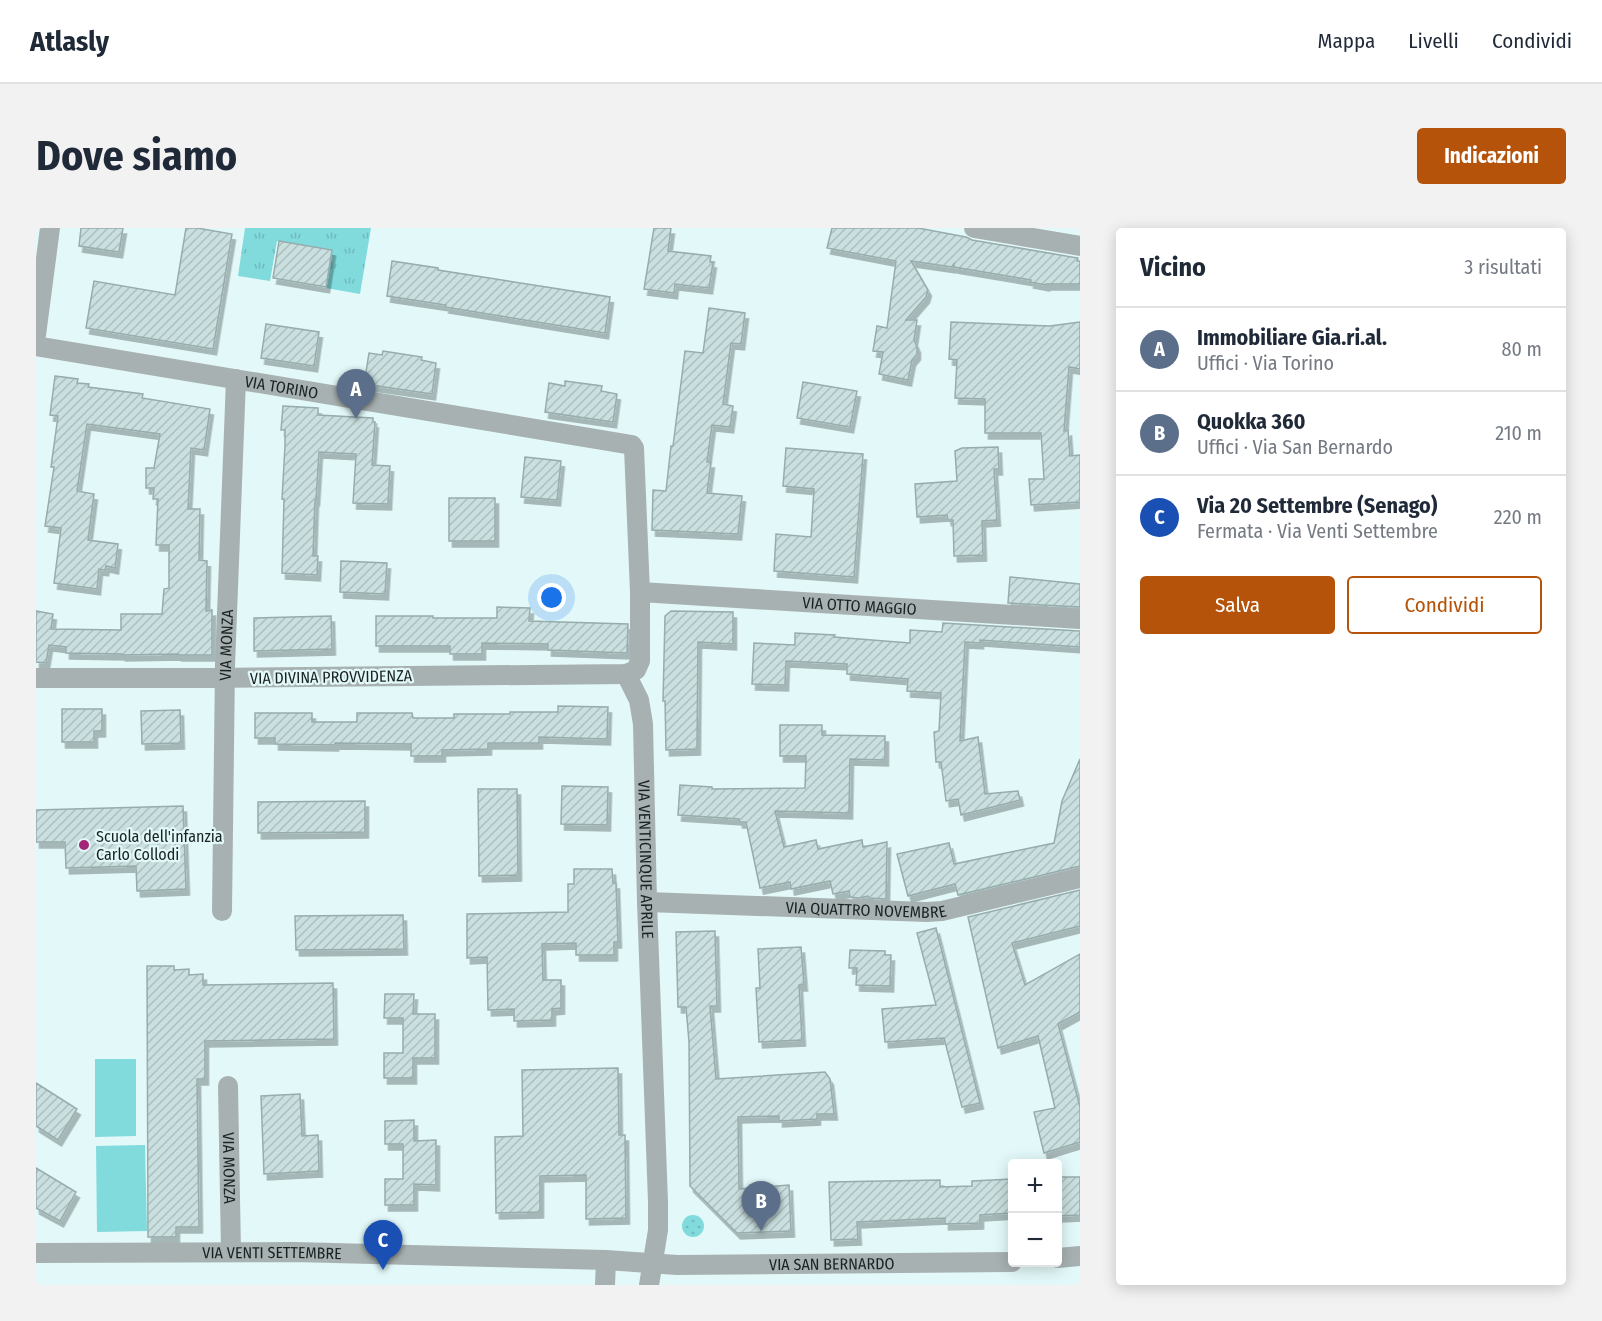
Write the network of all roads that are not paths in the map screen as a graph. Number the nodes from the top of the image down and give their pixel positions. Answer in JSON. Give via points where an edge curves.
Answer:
{"nodes":[{"id":1,"x":50,"y":228,"type":"edge"},
{"id":2,"x":974,"y":228,"type":"edge"},
{"id":3,"x":1080,"y":246,"type":"edge"},
{"id":4,"x":36,"y":335,"type":"edge"},
{"id":5,"x":36,"y":346,"type":"edge"},
{"id":6,"x":236,"y":380,"type":"junction"},
{"id":7,"x":640,"y":592,"type":"junction"},
{"id":8,"x":1080,"y":619,"type":"edge"},
{"id":9,"x":626,"y":674,"type":"junction"},
{"id":10,"x":36,"y":678,"type":"edge"},
{"id":11,"x":224,"y":678,"type":"junction"},
{"id":12,"x":1080,"y":878,"type":"edge"},
{"id":13,"x":647,"y":902,"type":"junction"},
{"id":14,"x":222,"y":911,"type":"dead end"},
{"id":15,"x":228,"y":1086,"type":"dead end"},
{"id":16,"x":231,"y":1252,"type":"junction"},
{"id":17,"x":36,"y":1253,"type":"edge"},
{"id":18,"x":1080,"y":1256,"type":"edge"},
{"id":19,"x":1062,"y":1258,"type":"edge"},
{"id":20,"x":606,"y":1260,"type":"junction"},
{"id":21,"x":1008,"y":1262,"type":"edge"},
{"id":22,"x":651,"y":1264,"type":"junction"},
{"id":23,"x":604,"y":1285,"type":"edge"},
{"id":24,"x":649,"y":1285,"type":"edge"}],
"edges":[{"from":1,"to":4,"type":"street"},
{"from":2,"to":3,"type":"street"},
{"from":5,"to":6,"type":"street","name":"VIA TORINO"},
{"from":6,"to":7,"type":"street","name":"VIA TORINO","via":[[633,446]]},
{"from":6,"to":11,"type":"street","name":"VIA MONZA"},
{"from":7,"to":8,"type":"street","name":"VIA OTTO MAGGIO"},
{"from":7,"to":9,"type":"street","via":[[640,661],[636,670]]},
{"from":9,"to":11,"type":"street","name":"VIA DIVINA PROVVIDENZA"},
{"from":9,"to":13,"type":"street","name":"VIA VENTICINQUE APRILE","via":[[639,700],[643,724]]},
{"from":10,"to":11,"type":"street","name":"VIA DIVINA PROVVIDENZA"},
{"from":11,"to":14,"type":"street","name":"VIA MONZA"},
{"from":12,"to":13,"type":"street","name":"VIA QUATTRO NOVEMBRE","via":[[927,912]]},
{"from":13,"to":22,"type":"street","name":"VIA VENTICINQUE APRILE","via":[[658,1202],[658,1230]]},
{"from":15,"to":16,"type":"street","name":"VIA MONZA"},
{"from":16,"to":17,"type":"street","name":"VIA VENTI SETTEMBRE"},
{"from":16,"to":20,"type":"street","name":"VIA VENTI SETTEMBRE"},
{"from":18,"to":19,"type":"street"},
{"from":20,"to":22,"type":"street","name":"VIA VENTI SETTEMBRE"},
{"from":20,"to":23,"type":"street"},
{"from":21,"to":22,"type":"street","name":"VIA SAN BERNARDO"},
{"from":22,"to":24,"type":"street","name":"VIA VENTICINQUE APRILE"}]}
